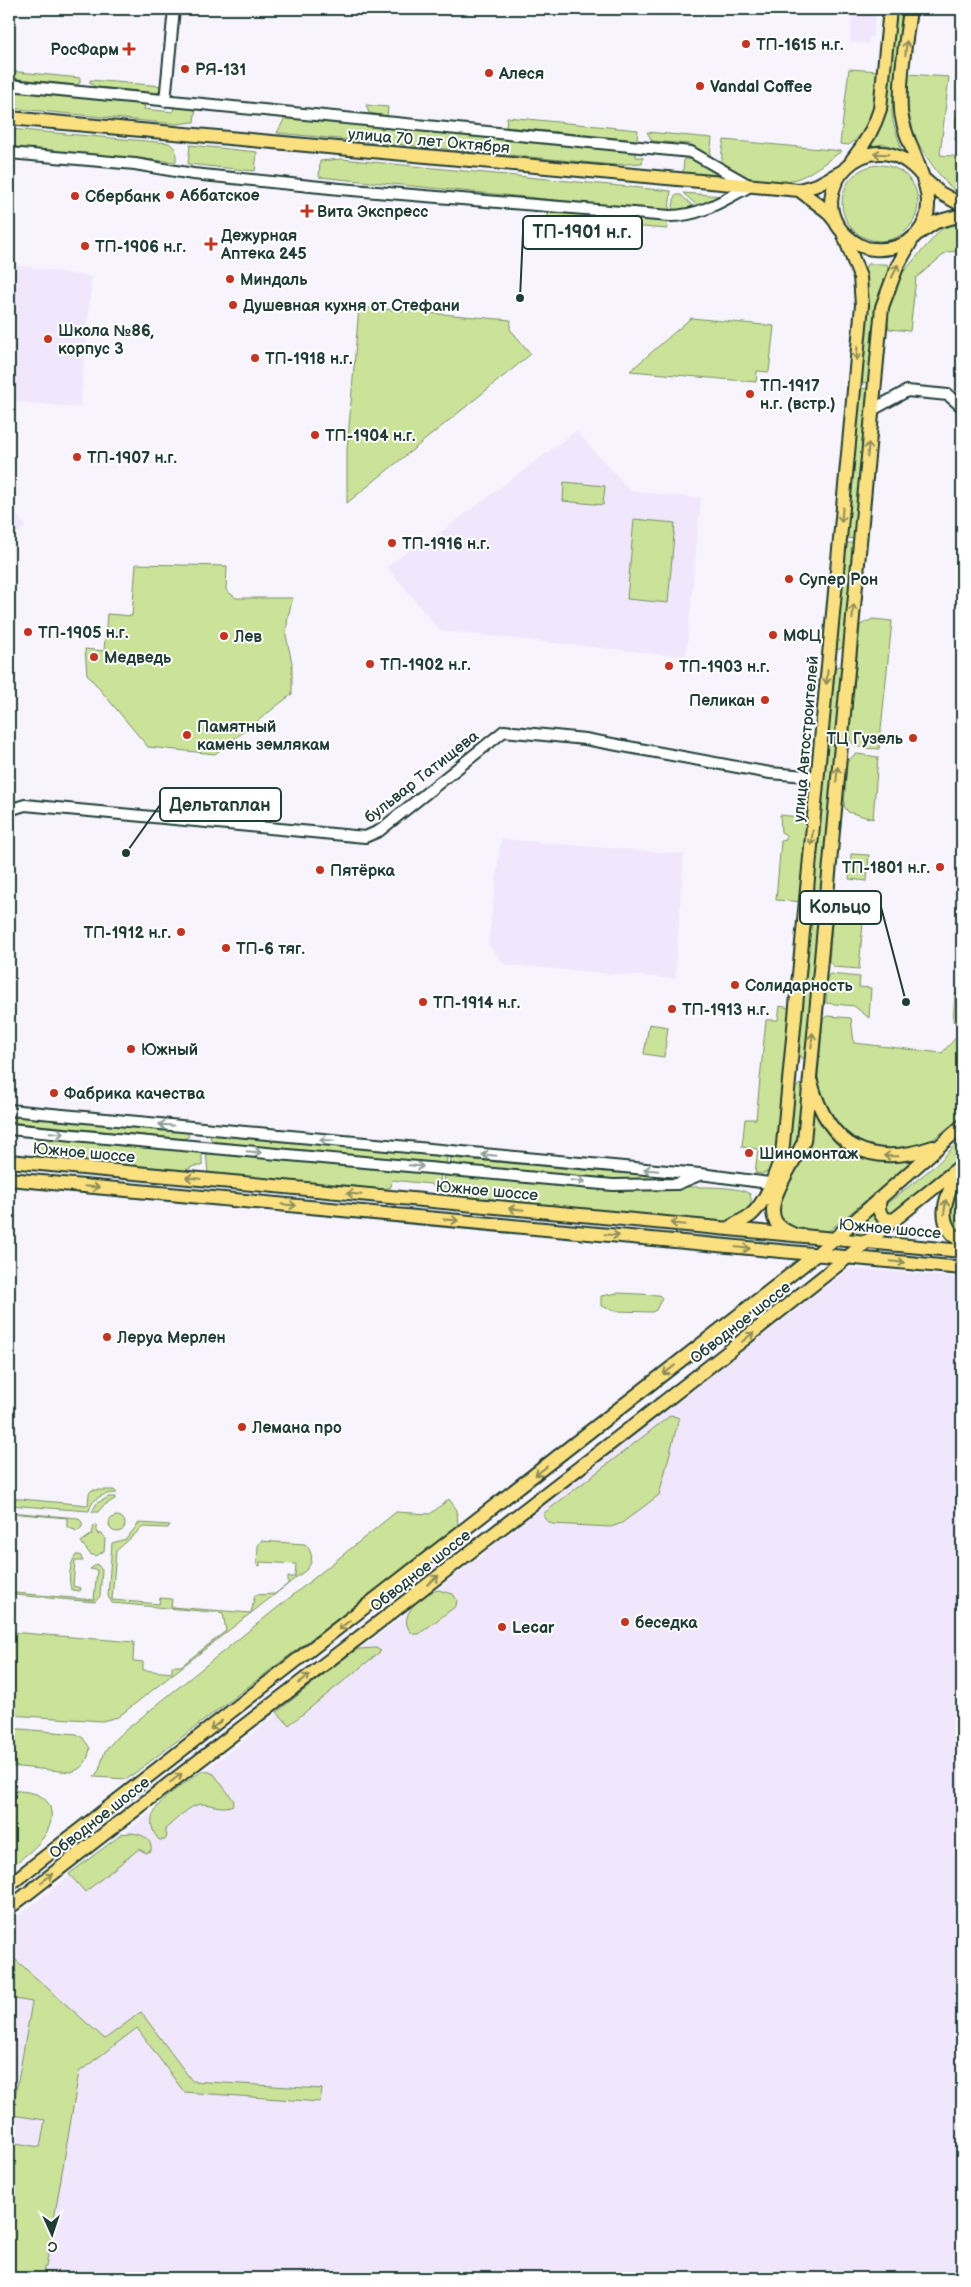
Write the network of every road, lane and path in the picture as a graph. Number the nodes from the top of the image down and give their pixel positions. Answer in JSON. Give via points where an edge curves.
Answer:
{"nodes":[{"id":1,"x":174,"y":9,"type":"edge"},
{"id":2,"x":890,"y":9,"type":"edge"},
{"id":3,"x":910,"y":9,"type":"edge"},
{"id":4,"x":9,"y":85,"type":"edge"},
{"id":5,"x":165,"y":100,"type":"junction"},
{"id":6,"x":9,"y":118,"type":"edge"},
{"id":7,"x":9,"y":153,"type":"edge"},
{"id":8,"x":845,"y":168,"type":"junction"},
{"id":9,"x":923,"y":178,"type":"junction"},
{"id":10,"x":750,"y":186,"type":"junction"},
{"id":11,"x":799,"y":190,"type":"junction"},
{"id":12,"x":962,"y":205,"type":"edge"},
{"id":13,"x":962,"y":215,"type":"edge"},
{"id":14,"x":840,"y":228,"type":"junction"},
{"id":15,"x":915,"y":236,"type":"junction"},
{"id":16,"x":962,"y":408,"type":"edge"},
{"id":17,"x":872,"y":410,"type":"junction"},
{"id":18,"x":829,"y":656,"type":"junction"},
{"id":19,"x":848,"y":658,"type":"junction"},
{"id":20,"x":818,"y":778,"type":"junction"},
{"id":21,"x":9,"y":810,"type":"edge"},
{"id":22,"x":791,"y":1063,"type":"junction"},
{"id":23,"x":809,"y":1069,"type":"junction"},
{"id":24,"x":9,"y":1110,"type":"edge"},
{"id":25,"x":962,"y":1126,"type":"edge"},
{"id":26,"x":9,"y":1128,"type":"edge"},
{"id":27,"x":938,"y":1146,"type":"junction"},
{"id":28,"x":9,"y":1161,"type":"edge"},
{"id":29,"x":961,"y":1166,"type":"edge"},
{"id":30,"x":700,"y":1174,"type":"junction"},
{"id":31,"x":9,"y":1179,"type":"edge"},
{"id":32,"x":776,"y":1184,"type":"junction"},
{"id":33,"x":880,"y":1200,"type":"junction"},
{"id":34,"x":896,"y":1219,"type":"junction"},
{"id":35,"x":727,"y":1229,"type":"junction"},
{"id":36,"x":795,"y":1235,"type":"junction"},
{"id":37,"x":834,"y":1239,"type":"junction"},
{"id":38,"x":868,"y":1242,"type":"junction"},
{"id":39,"x":962,"y":1242,"type":"edge"},
{"id":40,"x":962,"y":1251,"type":"edge"},
{"id":41,"x":817,"y":1254,"type":"junction"},
{"id":42,"x":850,"y":1257,"type":"junction"},
{"id":43,"x":962,"y":1268,"type":"edge"},
{"id":44,"x":9,"y":1885,"type":"edge"},
{"id":45,"x":9,"y":1908,"type":"edge"}],
"edges":[{"from":1,"to":5,"type":"street"},
{"from":2,"to":8,"type":"main road","via":[[880,109],[865,144]]},
{"from":9,"to":3,"type":"main road","one_way":true,"via":[[901,111]]},
{"from":4,"to":5,"type":"street"},
{"from":5,"to":10,"type":"street","via":[[691,152]]},
{"from":6,"to":10,"type":"main road","name":"улица 70 лет Октября"},
{"from":7,"to":10,"type":"street","via":[[135,164],[193,174],[340,189],[670,216],[692,215]]},
{"from":9,"to":8,"type":"main road","one_way":true,"via":[[913,165],[887,153],[859,158]]},
{"from":8,"to":11,"type":"main road","name":"улица 70 лет Октября","via":[[817,185]]},
{"from":8,"to":14,"type":"main road","via":[[834,186],[832,199],[832,211]]},
{"from":9,"to":12,"type":"main road","via":[[940,193]]},
{"from":9,"to":15,"type":"main road","via":[[928,192],[928,209]]},
{"from":10,"to":11,"type":"main road","name":"улица 70 лет Октября"},
{"from":11,"to":14,"type":"main road","via":[[827,211]]},
{"from":13,"to":15,"type":"main road","via":[[936,222]]},
{"from":14,"to":15,"type":"main road","via":[[855,243],[869,249],[892,248]]},
{"from":14,"to":18,"type":"main road","name":"улица Автостроителей","one_way":true,"via":[[860,277],[862,304]]},
{"from":17,"to":15,"type":"main road","name":"улица Автостроителей","one_way":true,"via":[[882,307],[897,266]]},
{"from":16,"to":17,"type":"street","via":[[948,395],[907,391]]},
{"from":19,"to":17,"type":"main road","name":"улица Автостроителей","one_way":true},
{"from":18,"to":19,"type":"main road"},
{"from":18,"to":20,"type":"main road","name":"улица Автостроителей","one_way":true},
{"from":23,"to":19,"type":"main road","name":"улица Автостроителей","one_way":true},
{"from":20,"to":21,"type":"street","name":"бульвар Татищева","via":[[770,773],[585,739],[504,731],[380,831],[365,837],[25,805]]},
{"from":20,"to":22,"type":"main road","name":"улица Автостроителей","one_way":true},
{"from":22,"to":23,"type":"main road"},
{"from":22,"to":32,"type":"main road","name":"улица Автостроителей"},
{"from":27,"to":23,"type":"main road","name":"улица Автостроителей","one_way":true,"via":[[897,1157],[871,1154],[850,1145],[832,1129],[822,1114]]},
{"from":23,"to":32,"type":"main road","name":"улица Автостроителей","via":[[804,1141]]},
{"from":30,"to":24,"type":"street","one_way":true},
{"from":25,"to":27,"type":"main road","name":"Обводное шоссе"},
{"from":26,"to":30,"type":"street","one_way":true,"via":[[613,1185],[677,1184]]},
{"from":27,"to":33,"type":"main road","name":"Обводное шоссе"},
{"from":35,"to":28,"type":"main road","name":"Южное шоссе","one_way":true},
{"from":29,"to":34,"type":"main road","name":"Обводное шоссе"},
{"from":39,"to":29,"type":"main road","one_way":true,"via":[[947,1226],[944,1212],[947,1196]]},
{"from":30,"to":32,"type":"street"},
{"from":31,"to":41,"type":"main road","name":"Южное шоссе","one_way":true},
{"from":32,"to":35,"type":"main road","name":"улица Автостроителей","via":[[750,1215]]},
{"from":32,"to":36,"type":"main road","name":"улица Автостроителей","via":[[772,1213],[781,1228]]},
{"from":33,"to":34,"type":"main road","via":[[878,1210],[881,1216],[887,1220]]},
{"from":33,"to":37,"type":"main road","name":"Обводное шоссе"},
{"from":34,"to":38,"type":"main road","name":"Обводное шоссе"},
{"from":35,"to":36,"type":"main road","name":"Южное шоссе"},
{"from":36,"to":37,"type":"main road","name":"Южное шоссе"},
{"from":37,"to":38,"type":"main road","name":"Южное шоссе"},
{"from":37,"to":41,"type":"main road","name":"Обводное шоссе"},
{"from":38,"to":40,"type":"main road","name":"Южное шоссе"},
{"from":38,"to":42,"type":"main road","name":"Обводное шоссе"},
{"from":41,"to":42,"type":"main road","name":"Южное шоссе"},
{"from":41,"to":44,"type":"main road","name":"Обводное шоссе","one_way":true},
{"from":42,"to":43,"type":"main road","name":"Южное шоссе","one_way":true},
{"from":45,"to":42,"type":"main road","name":"Обводное шоссе","one_way":true}]}
